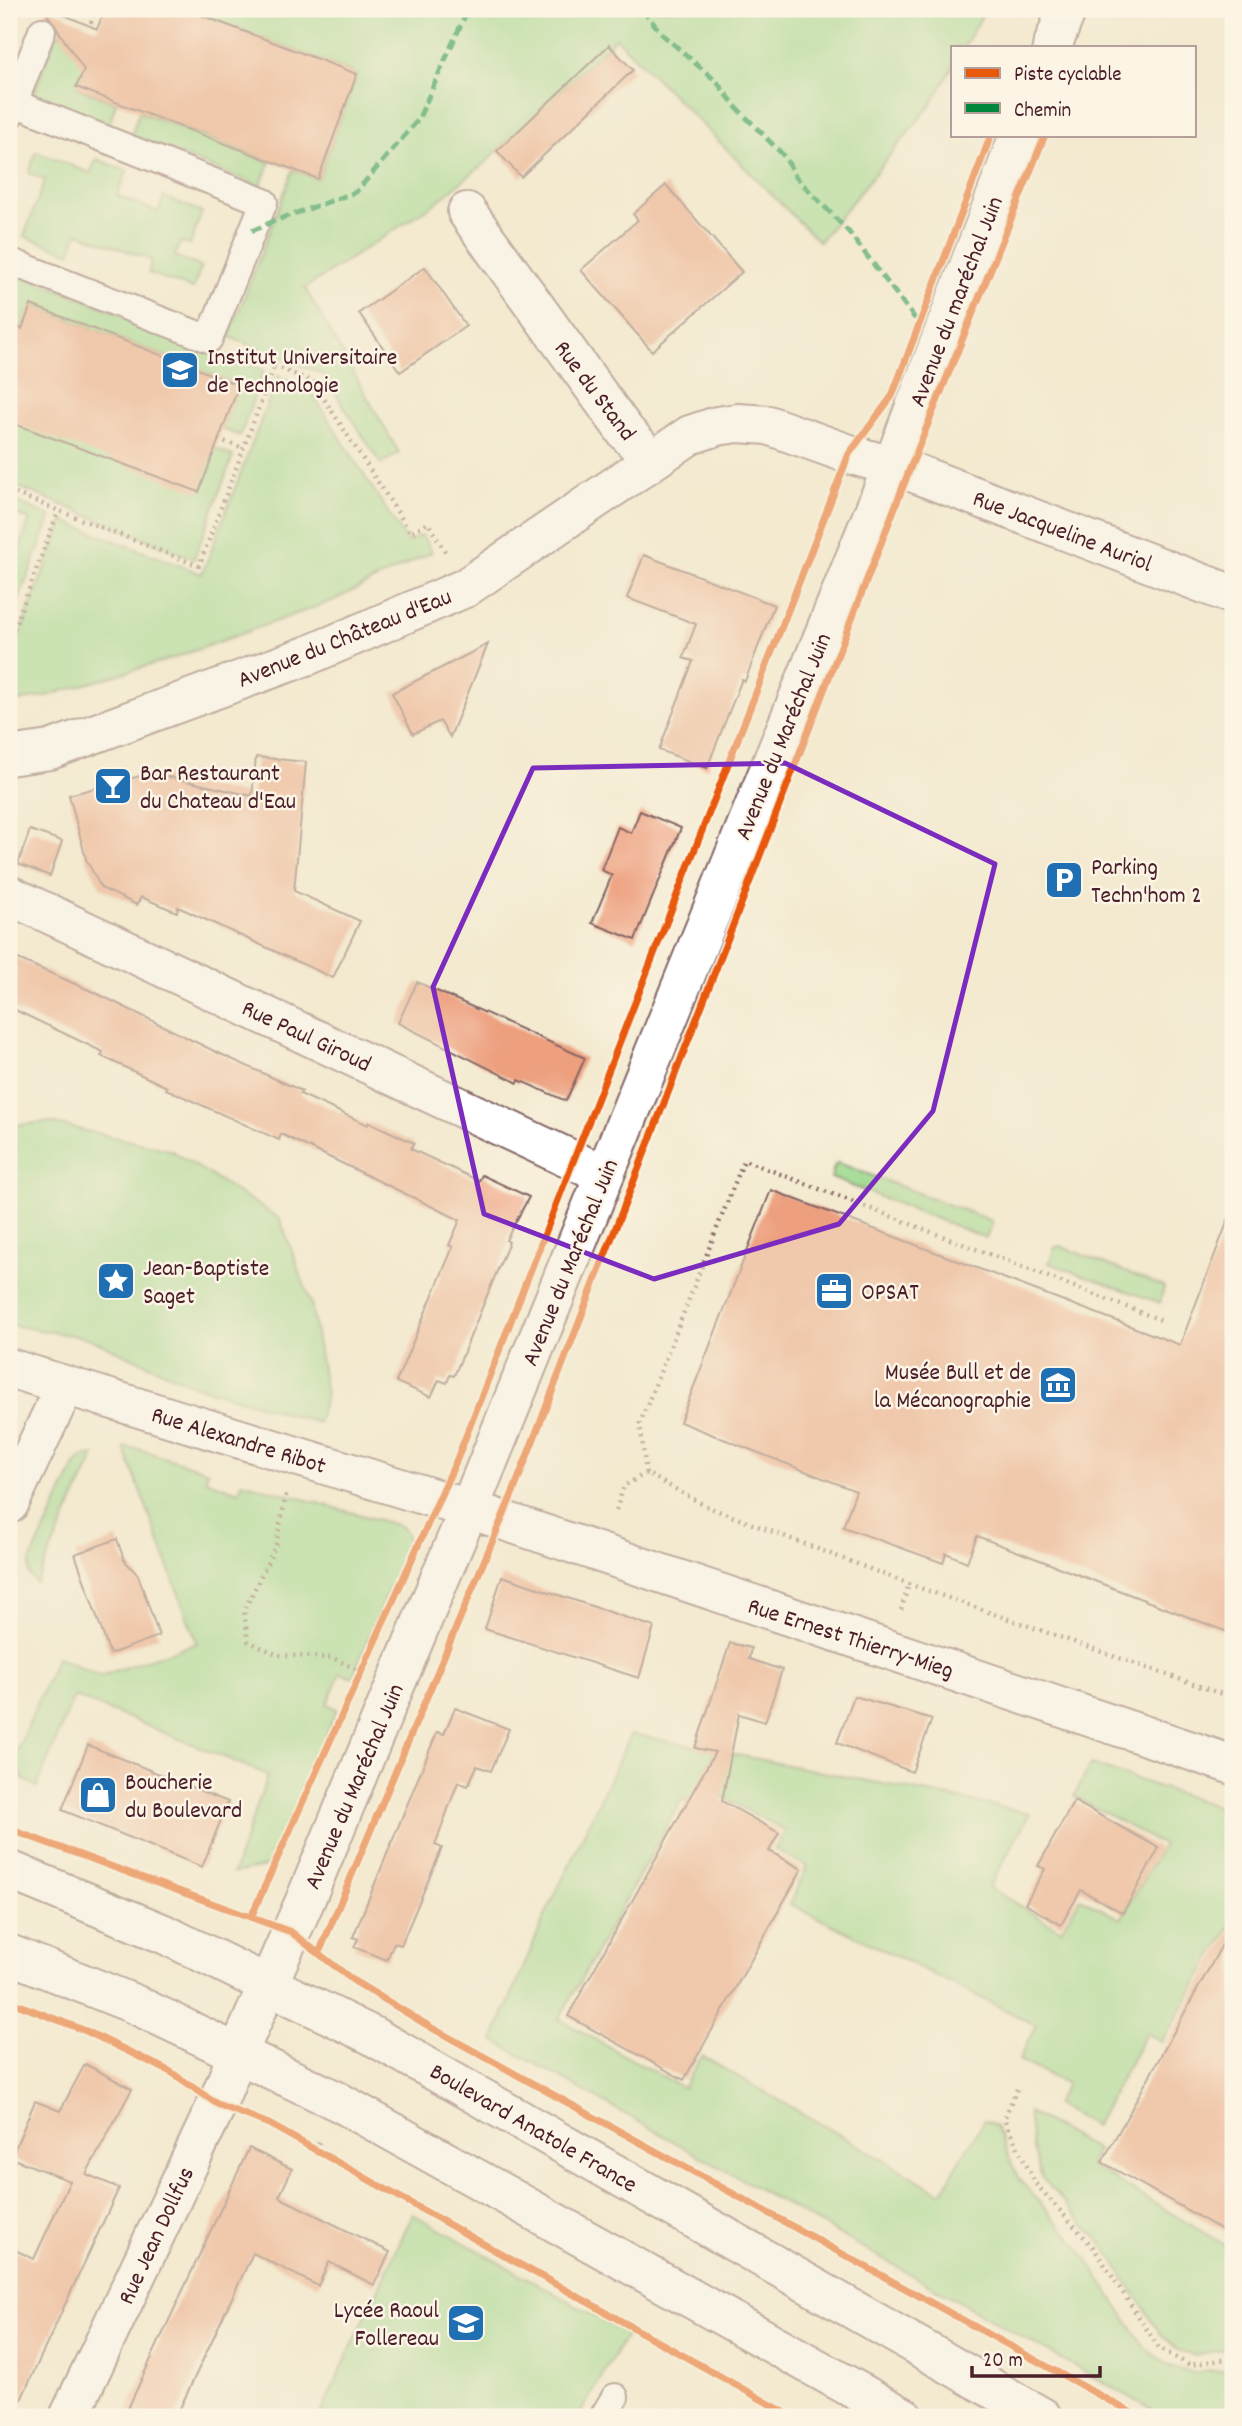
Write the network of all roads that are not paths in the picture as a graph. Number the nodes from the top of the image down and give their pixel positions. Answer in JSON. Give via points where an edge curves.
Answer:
{"nodes":[{"id":1,"x":1067,"y":9,"type":"edge"},
{"id":2,"x":42,"y":31,"type":"dead end"},
{"id":3,"x":1052,"y":46,"type":"edge"},
{"id":4,"x":11,"y":109,"type":"edge"},
{"id":5,"x":1019,"y":136,"type":"edge"},
{"id":6,"x":467,"y":212,"type":"dead end"},
{"id":7,"x":9,"y":261,"type":"edge"},
{"id":8,"x":651,"y":459,"type":"junction"},
{"id":9,"x":892,"y":467,"type":"junction"},
{"id":10,"x":1233,"y":595,"type":"edge"},
{"id":11,"x":9,"y":756,"type":"edge"},
{"id":12,"x":9,"y":895,"type":"edge"},
{"id":13,"x":604,"y":1175,"type":"junction"},
{"id":14,"x":9,"y":1368,"type":"edge"},
{"id":15,"x":65,"y":1386,"type":"junction"},
{"id":16,"x":9,"y":1504,"type":"edge"},
{"id":17,"x":469,"y":1509,"type":"junction"},
{"id":18,"x":1233,"y":1765,"type":"edge"},
{"id":19,"x":9,"y":1870,"type":"edge"},
{"id":20,"x":9,"y":1954,"type":"edge"},
{"id":21,"x":269,"y":1984,"type":"junction"},
{"id":22,"x":238,"y":2053,"type":"junction"},
{"id":23,"x":69,"y":2417,"type":"edge"},
{"id":24,"x":904,"y":2417,"type":"edge"},
{"id":25,"x":1042,"y":2417,"type":"edge"}],
"edges":[{"from":1,"to":3,"type":"street"},
{"from":2,"to":4,"type":"lane"},
{"from":4,"to":7,"type":"lane","via":[[264,202],[209,339]]},
{"from":5,"to":9,"type":"street","name":"Avenue du maréchal Juin"},
{"from":6,"to":8,"type":"street","name":"Rue du Stand","via":[[625,431]]},
{"from":8,"to":9,"type":"street","name":"Rue du Stand","via":[[690,435],[738,423],[768,425]]},
{"from":8,"to":11,"type":"street","name":"Avenue du Château d'Eau","via":[[465,588],[309,655],[50,750]]},
{"from":9,"to":10,"type":"street","name":"Rue Jacqueline Auriol"},
{"from":9,"to":13,"type":"street","name":"Avenue du Maréchal Juin"},
{"from":12,"to":13,"type":"street","name":"Rue Paul Giroud"},
{"from":13,"to":17,"type":"street","name":"Avenue du Maréchal Juin"},
{"from":14,"to":15,"type":"street","name":"Rue Alexandre Ribot"},
{"from":15,"to":16,"type":"street"},
{"from":15,"to":17,"type":"street","name":"Rue Alexandre Ribot"},
{"from":17,"to":18,"type":"street","name":"Rue Ernest Thierry-Mieg"},
{"from":17,"to":21,"type":"street","name":"Avenue du Maréchal Juin"},
{"from":19,"to":21,"type":"street","name":"Boulevard Anatole France","via":[[164,1934]]},
{"from":20,"to":22,"type":"street","via":[[134,2004]]},
{"from":21,"to":22,"type":"street","name":"Avenue du Maréchal Juin"},
{"from":21,"to":25,"type":"street","name":"Boulevard Anatole France","via":[[413,2059]]},
{"from":22,"to":23,"type":"street","name":"Rue Jean Dollfus"},
{"from":22,"to":24,"type":"street","via":[[339,2102]]}]}
